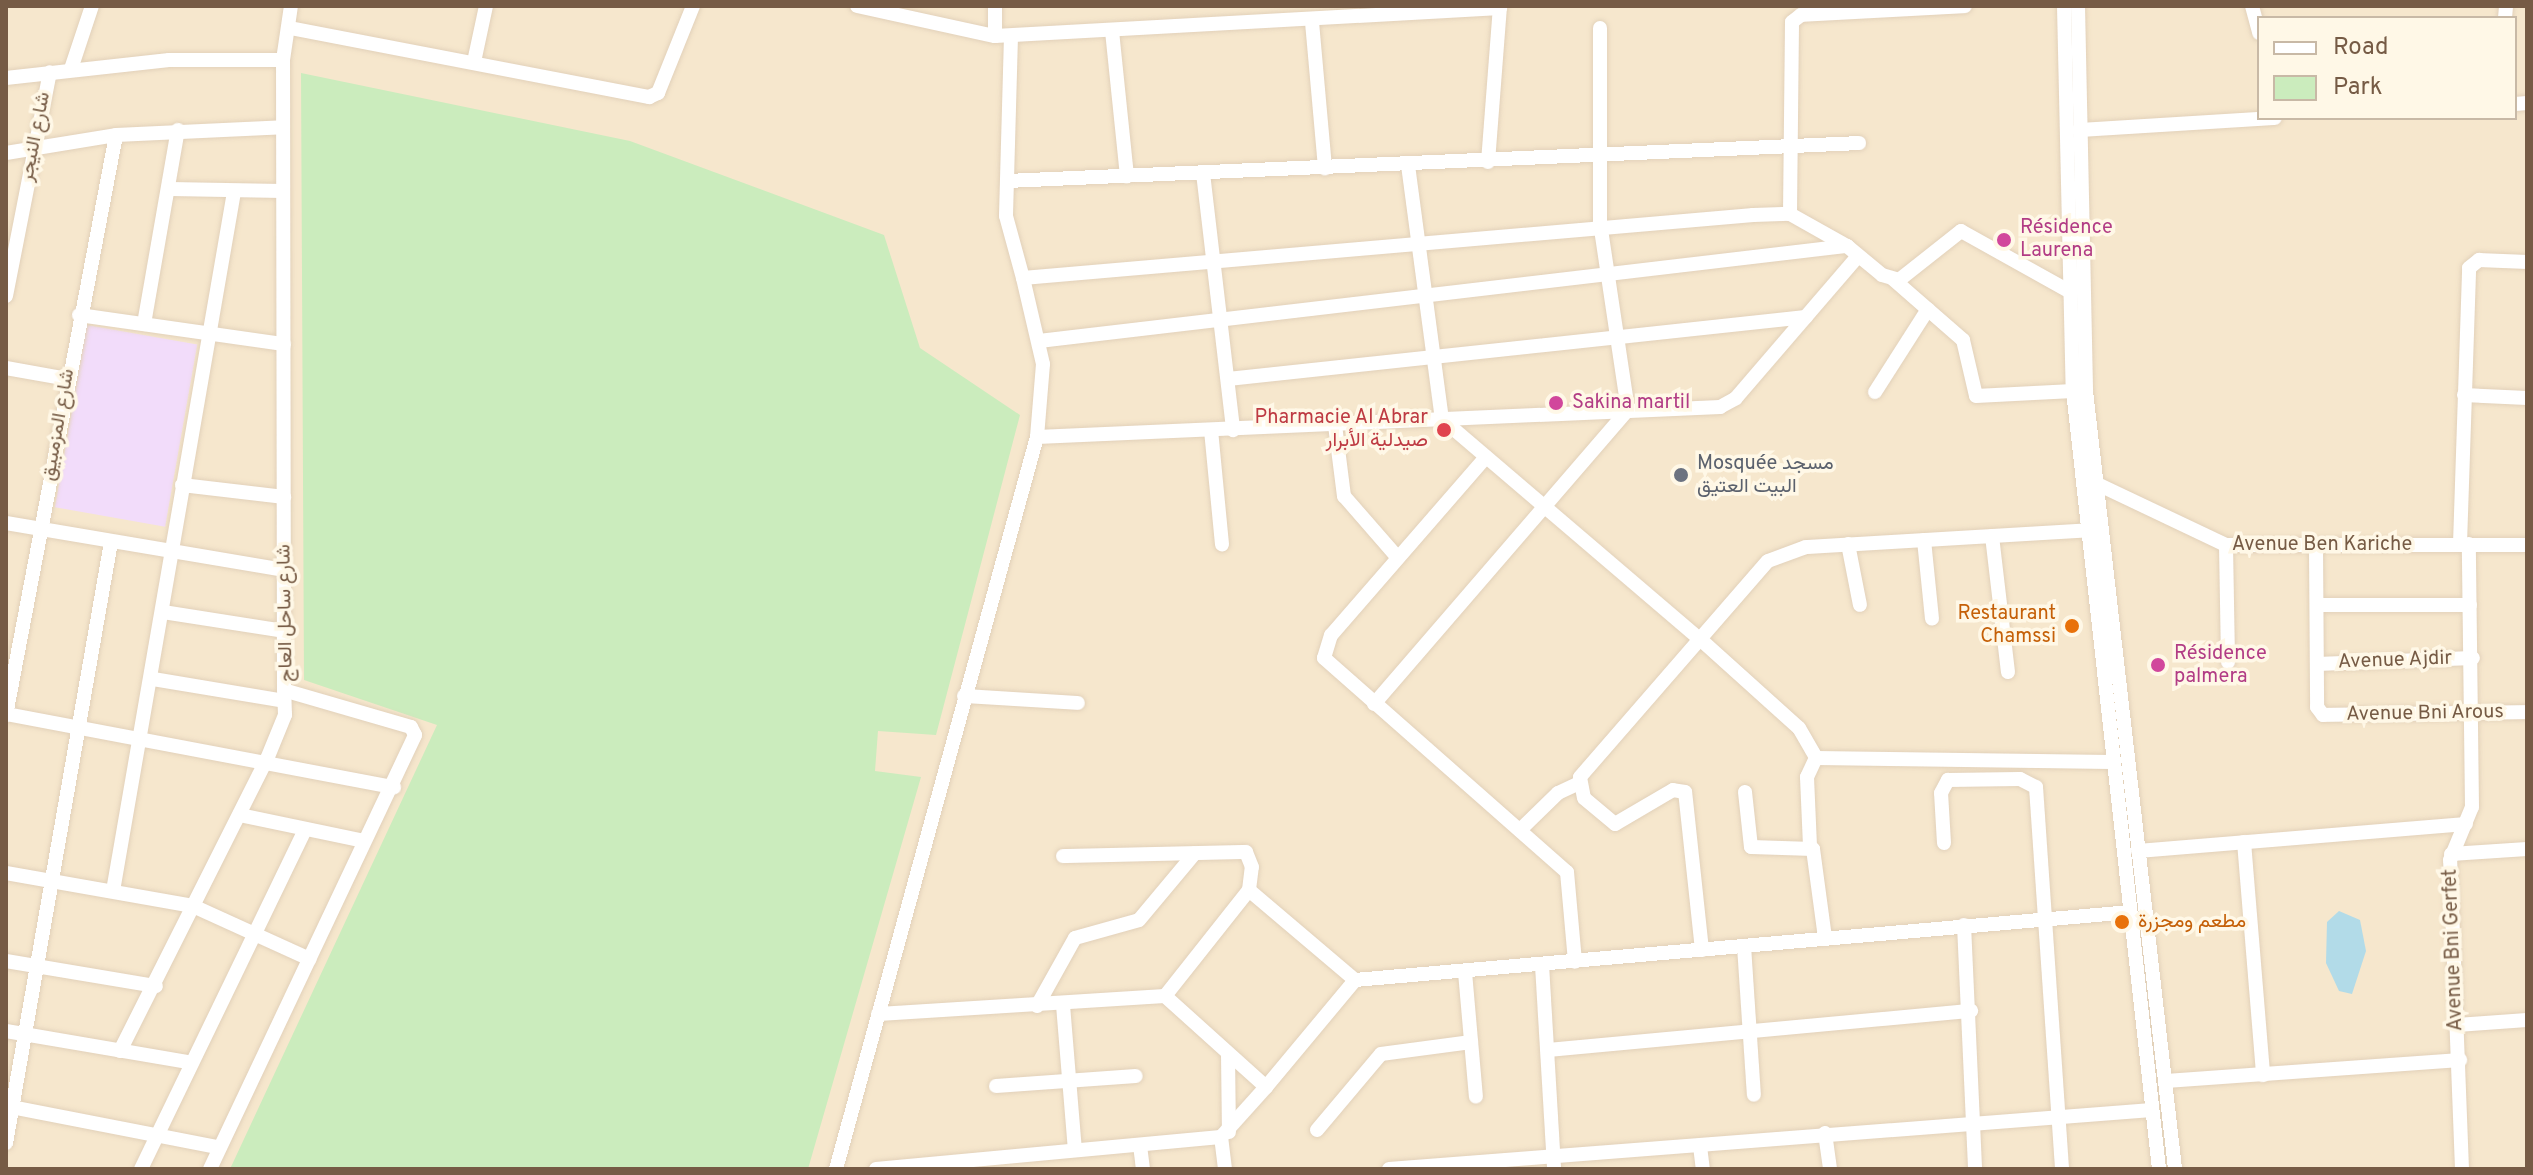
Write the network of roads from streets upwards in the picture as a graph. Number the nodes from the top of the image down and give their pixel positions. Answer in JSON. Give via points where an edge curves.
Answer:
{"nodes":[{"id":1,"x":92,"y":6,"type":"edge"},
{"id":2,"x":291,"y":6,"type":"edge"},
{"id":3,"x":486,"y":6,"type":"edge"},
{"id":4,"x":693,"y":6,"type":"edge"},
{"id":5,"x":857,"y":6,"type":"edge"},
{"id":6,"x":995,"y":6,"type":"edge"},
{"id":7,"x":1965,"y":6,"type":"edge"},
{"id":8,"x":2064,"y":6,"type":"edge"},
{"id":9,"x":2078,"y":6,"type":"edge"},
{"id":10,"x":1500,"y":7,"type":"edge"},
{"id":11,"x":1888,"y":8,"type":"edge"},
{"id":12,"x":1341,"y":13,"type":"edge"},
{"id":13,"x":1312,"y":22,"type":"junction"},
{"id":14,"x":290,"y":28,"type":"junction"},
{"id":15,"x":1600,"y":28,"type":"dead end"},
{"id":16,"x":1112,"y":31,"type":"junction"},
{"id":17,"x":995,"y":36,"type":"junction"},
{"id":18,"x":1011,"y":36,"type":"junction"},
{"id":19,"x":283,"y":60,"type":"junction"},
{"id":20,"x":474,"y":62,"type":"junction"},
{"id":21,"x":71,"y":69,"type":"junction"},
{"id":22,"x":50,"y":72,"type":"junction"},
{"id":23,"x":6,"y":78,"type":"edge"},
{"id":24,"x":2257,"y":119,"type":"edge"},
{"id":25,"x":283,"y":127,"type":"junction"},
{"id":26,"x":178,"y":130,"type":"junction"},
{"id":27,"x":2079,"y":130,"type":"junction"},
{"id":28,"x":116,"y":135,"type":"junction"},
{"id":29,"x":1859,"y":143,"type":"dead end"},
{"id":30,"x":34,"y":146,"type":"junction"},
{"id":31,"x":1790,"y":148,"type":"junction"},
{"id":32,"x":6,"y":153,"type":"edge"},
{"id":33,"x":1595,"y":156,"type":"junction"},
{"id":34,"x":1488,"y":162,"type":"junction"},
{"id":35,"x":1408,"y":165,"type":"junction"},
{"id":36,"x":1325,"y":168,"type":"junction"},
{"id":37,"x":1203,"y":173,"type":"junction"},
{"id":38,"x":1127,"y":176,"type":"junction"},
{"id":39,"x":1007,"y":181,"type":"junction"},
{"id":40,"x":170,"y":189,"type":"junction"},
{"id":41,"x":283,"y":191,"type":"junction"},
{"id":42,"x":234,"y":192,"type":"junction"},
{"id":43,"x":1790,"y":214,"type":"junction"},
{"id":44,"x":1600,"y":223,"type":"junction"},
{"id":45,"x":1422,"y":239,"type":"junction"},
{"id":46,"x":1852,"y":251,"type":"junction"},
{"id":47,"x":1217,"y":258,"type":"junction"},
{"id":48,"x":2527,"y":262,"type":"edge"},
{"id":49,"x":1023,"y":278,"type":"junction"},
{"id":50,"x":1612,"y":279,"type":"junction"},
{"id":51,"x":1893,"y":279,"type":"junction"},
{"id":52,"x":2069,"y":291,"type":"junction"},
{"id":53,"x":6,"y":296,"type":"edge"},
{"id":54,"x":1428,"y":298,"type":"junction"},
{"id":55,"x":1928,"y":309,"type":"junction"},
{"id":56,"x":79,"y":315,"type":"junction"},
{"id":57,"x":1806,"y":317,"type":"junction"},
{"id":58,"x":1223,"y":320,"type":"junction"},
{"id":59,"x":144,"y":324,"type":"junction"},
{"id":60,"x":207,"y":337,"type":"junction"},
{"id":61,"x":1619,"y":337,"type":"junction"},
{"id":62,"x":1039,"y":341,"type":"junction"},
{"id":63,"x":284,"y":344,"type":"junction"},
{"id":64,"x":1435,"y":355,"type":"junction"},
{"id":65,"x":6,"y":368,"type":"edge"},
{"id":66,"x":67,"y":379,"type":"junction"},
{"id":67,"x":1228,"y":379,"type":"junction"},
{"id":68,"x":2073,"y":391,"type":"junction"},
{"id":69,"x":1875,"y":392,"type":"dead end"},
{"id":70,"x":2464,"y":395,"type":"junction"},
{"id":71,"x":2527,"y":398,"type":"edge"},
{"id":72,"x":1628,"y":410,"type":"junction"},
{"id":73,"x":1442,"y":419,"type":"junction"},
{"id":74,"x":1335,"y":425,"type":"junction"},
{"id":75,"x":1211,"y":430,"type":"junction"},
{"id":76,"x":1233,"y":430,"type":"junction"},
{"id":77,"x":1037,"y":437,"type":"junction"},
{"id":78,"x":1486,"y":457,"type":"junction"},
{"id":79,"x":2090,"y":481,"type":"junction"},
{"id":80,"x":182,"y":485,"type":"junction"},
{"id":81,"x":284,"y":497,"type":"junction"},
{"id":82,"x":1544,"y":505,"type":"junction"},
{"id":83,"x":6,"y":523,"type":"edge"},
{"id":84,"x":40,"y":529,"type":"junction"},
{"id":85,"x":2090,"y":530,"type":"junction"},
{"id":86,"x":1992,"y":536,"type":"junction"},
{"id":87,"x":1924,"y":540,"type":"junction"},
{"id":88,"x":111,"y":542,"type":"junction"},
{"id":89,"x":1222,"y":544,"type":"dead end"},
{"id":90,"x":1848,"y":544,"type":"junction"},
{"id":91,"x":2464,"y":544,"type":"junction"},
{"id":92,"x":2226,"y":545,"type":"junction"},
{"id":93,"x":2527,"y":545,"type":"edge"},
{"id":94,"x":2316,"y":547,"type":"junction"},
{"id":95,"x":174,"y":554,"type":"junction"},
{"id":96,"x":1398,"y":558,"type":"junction"},
{"id":97,"x":285,"y":570,"type":"junction"},
{"id":98,"x":1860,"y":605,"type":"dead end"},
{"id":99,"x":2317,"y":605,"type":"junction"},
{"id":100,"x":2470,"y":605,"type":"junction"},
{"id":101,"x":163,"y":612,"type":"junction"},
{"id":102,"x":1932,"y":619,"type":"dead end"},
{"id":103,"x":284,"y":631,"type":"junction"},
{"id":104,"x":1700,"y":639,"type":"junction"},
{"id":105,"x":2473,"y":658,"type":"junction"},
{"id":106,"x":2228,"y":662,"type":"dead end"},
{"id":107,"x":2317,"y":664,"type":"junction"},
{"id":108,"x":2008,"y":672,"type":"dead end"},
{"id":109,"x":153,"y":679,"type":"junction"},
{"id":110,"x":284,"y":695,"type":"junction"},
{"id":111,"x":964,"y":696,"type":"junction"},
{"id":112,"x":1078,"y":703,"type":"dead end"},
{"id":113,"x":1374,"y":704,"type":"junction"},
{"id":114,"x":2527,"y":712,"type":"edge"},
{"id":115,"x":2473,"y":714,"type":"junction"},
{"id":116,"x":6,"y":715,"type":"edge"},
{"id":117,"x":80,"y":728,"type":"junction"},
{"id":118,"x":141,"y":744,"type":"junction"},
{"id":119,"x":1816,"y":758,"type":"junction"},
{"id":120,"x":267,"y":759,"type":"junction"},
{"id":121,"x":2111,"y":762,"type":"junction"},
{"id":122,"x":1579,"y":783,"type":"junction"},
{"id":123,"x":394,"y":787,"type":"junction"},
{"id":124,"x":1745,"y":792,"type":"dead end"},
{"id":125,"x":240,"y":815,"type":"junction"},
{"id":126,"x":2466,"y":824,"type":"junction"},
{"id":127,"x":305,"y":829,"type":"junction"},
{"id":128,"x":1520,"y":830,"type":"junction"},
{"id":129,"x":360,"y":840,"type":"junction"},
{"id":130,"x":2244,"y":842,"type":"junction"},
{"id":131,"x":1944,"y":843,"type":"dead end"},
{"id":132,"x":1810,"y":846,"type":"junction"},
{"id":133,"x":2527,"y":849,"type":"edge"},
{"id":134,"x":2138,"y":851,"type":"junction"},
{"id":135,"x":1195,"y":853,"type":"junction"},
{"id":136,"x":2451,"y":854,"type":"junction"},
{"id":137,"x":1063,"y":856,"type":"dead end"},
{"id":138,"x":6,"y":873,"type":"edge"},
{"id":139,"x":49,"y":879,"type":"junction"},
{"id":140,"x":1249,"y":890,"type":"junction"},
{"id":141,"x":113,"y":891,"type":"junction"},
{"id":142,"x":193,"y":906,"type":"junction"},
{"id":143,"x":2130,"y":912,"type":"junction"},
{"id":144,"x":2046,"y":919,"type":"junction"},
{"id":145,"x":1964,"y":925,"type":"junction"},
{"id":146,"x":255,"y":933,"type":"junction"},
{"id":147,"x":1825,"y":938,"type":"junction"},
{"id":148,"x":1744,"y":946,"type":"junction"},
{"id":149,"x":1702,"y":950,"type":"junction"},
{"id":150,"x":310,"y":959,"type":"junction"},
{"id":151,"x":6,"y":961,"type":"edge"},
{"id":152,"x":1575,"y":962,"type":"junction"},
{"id":153,"x":34,"y":965,"type":"junction"},
{"id":154,"x":1542,"y":965,"type":"junction"},
{"id":155,"x":1465,"y":972,"type":"junction"},
{"id":156,"x":1355,"y":980,"type":"junction"},
{"id":157,"x":156,"y":986,"type":"junction"},
{"id":158,"x":1165,"y":996,"type":"junction"},
{"id":159,"x":1063,"y":1005,"type":"junction"},
{"id":160,"x":1037,"y":1006,"type":"junction"},
{"id":161,"x":1971,"y":1011,"type":"junction"},
{"id":162,"x":878,"y":1014,"type":"junction"},
{"id":163,"x":2527,"y":1020,"type":"edge"},
{"id":164,"x":2457,"y":1025,"type":"junction"},
{"id":165,"x":6,"y":1031,"type":"edge"},
{"id":166,"x":1749,"y":1031,"type":"junction"},
{"id":167,"x":23,"y":1033,"type":"junction"},
{"id":168,"x":1471,"y":1042,"type":"junction"},
{"id":169,"x":1548,"y":1050,"type":"junction"},
{"id":170,"x":120,"y":1051,"type":"junction"},
{"id":171,"x":1228,"y":1054,"type":"junction"},
{"id":172,"x":2460,"y":1060,"type":"junction"},
{"id":173,"x":188,"y":1062,"type":"junction"},
{"id":174,"x":2263,"y":1075,"type":"junction"},
{"id":175,"x":1136,"y":1076,"type":"dead end"},
{"id":176,"x":1069,"y":1080,"type":"junction"},
{"id":177,"x":2166,"y":1081,"type":"junction"},
{"id":178,"x":996,"y":1086,"type":"dead end"},
{"id":179,"x":1266,"y":1087,"type":"junction"},
{"id":180,"x":1754,"y":1095,"type":"dead end"},
{"id":181,"x":1476,"y":1097,"type":"dead end"},
{"id":182,"x":10,"y":1106,"type":"edge"},
{"id":183,"x":2152,"y":1110,"type":"junction"},
{"id":184,"x":2059,"y":1119,"type":"junction"},
{"id":185,"x":1974,"y":1126,"type":"junction"},
{"id":186,"x":1317,"y":1130,"type":"dead end"},
{"id":187,"x":1825,"y":1133,"type":"junction"},
{"id":188,"x":1225,"y":1134,"type":"junction"},
{"id":189,"x":154,"y":1135,"type":"junction"},
{"id":190,"x":6,"y":1143,"type":"edge"},
{"id":191,"x":1140,"y":1145,"type":"junction"},
{"id":192,"x":1700,"y":1146,"type":"junction"},
{"id":193,"x":217,"y":1147,"type":"junction"},
{"id":194,"x":1075,"y":1150,"type":"junction"},
{"id":195,"x":1553,"y":1152,"type":"junction"},
{"id":196,"x":958,"y":1165,"type":"edge"},
{"id":197,"x":141,"y":1169,"type":"edge"},
{"id":198,"x":210,"y":1169,"type":"edge"},
{"id":199,"x":836,"y":1169,"type":"edge"},
{"id":200,"x":876,"y":1169,"type":"edge"},
{"id":201,"x":1143,"y":1169,"type":"edge"},
{"id":202,"x":1225,"y":1169,"type":"edge"},
{"id":203,"x":1389,"y":1169,"type":"edge"},
{"id":204,"x":1554,"y":1169,"type":"edge"},
{"id":205,"x":1703,"y":1169,"type":"edge"},
{"id":206,"x":1830,"y":1169,"type":"edge"},
{"id":207,"x":1975,"y":1169,"type":"edge"},
{"id":208,"x":2062,"y":1169,"type":"edge"},
{"id":209,"x":2159,"y":1169,"type":"edge"},
{"id":210,"x":2175,"y":1169,"type":"edge"},
{"id":211,"x":2462,"y":1169,"type":"edge"}],
"edges":[{"from":1,"to":21,"type":"street"},
{"from":2,"to":14,"type":"street","name":"شارع ساحل العاج"},
{"from":3,"to":20,"type":"street"},
{"from":4,"to":20,"type":"street","via":[[654,96]]},
{"from":5,"to":17,"type":"street"},
{"from":6,"to":17,"type":"street"},
{"from":7,"to":11,"type":"street"},
{"from":8,"to":52,"type":"street"},
{"from":9,"to":27,"type":"street"},
{"from":10,"to":12,"type":"street"},
{"from":10,"to":34,"type":"street"},
{"from":11,"to":31,"type":"street","via":[[1801,15],[1792,22]]},
{"from":12,"to":13,"type":"street"},
{"from":13,"to":16,"type":"street"},
{"from":13,"to":36,"type":"street"},
{"from":14,"to":19,"type":"street","name":"شارع ساحل العاج"},
{"from":14,"to":20,"type":"street"},
{"from":15,"to":33,"type":"street"},
{"from":16,"to":18,"type":"street"},
{"from":16,"to":38,"type":"street"},
{"from":17,"to":18,"type":"street"},
{"from":18,"to":39,"type":"street"},
{"from":19,"to":21,"type":"street"},
{"from":19,"to":25,"type":"street","name":"شارع ساحل العاج"},
{"from":21,"to":22,"type":"street"},
{"from":22,"to":23,"type":"street"},
{"from":22,"to":30,"type":"street","name":"شارع النيجر"},
{"from":24,"to":27,"type":"street"},
{"from":25,"to":26,"type":"street"},
{"from":25,"to":41,"type":"street","name":"شارع ساحل العاج"},
{"from":26,"to":28,"type":"street"},
{"from":26,"to":40,"type":"street"},
{"from":27,"to":79,"type":"street"},
{"from":28,"to":30,"type":"street"},
{"from":28,"to":56,"type":"street","name":"شارع المزمبيق"},
{"from":29,"to":31,"type":"street"},
{"from":30,"to":32,"type":"street"},
{"from":30,"to":53,"type":"street","name":"شارع النيجر"},
{"from":31,"to":33,"type":"street"},
{"from":31,"to":43,"type":"street"},
{"from":33,"to":34,"type":"street"},
{"from":33,"to":44,"type":"street"},
{"from":34,"to":35,"type":"street"},
{"from":35,"to":36,"type":"street"},
{"from":35,"to":45,"type":"street"},
{"from":36,"to":37,"type":"street"},
{"from":37,"to":38,"type":"street"},
{"from":37,"to":47,"type":"street"},
{"from":38,"to":39,"type":"street"},
{"from":39,"to":49,"type":"street","via":[[1007,231]]},
{"from":40,"to":42,"type":"street"},
{"from":40,"to":59,"type":"street"},
{"from":41,"to":42,"type":"street"},
{"from":41,"to":63,"type":"street","name":"شارع ساحل العاج"},
{"from":42,"to":60,"type":"street"},
{"from":43,"to":44,"type":"street"},
{"from":43,"to":46,"type":"street"},
{"from":44,"to":45,"type":"street"},
{"from":44,"to":50,"type":"street"},
{"from":45,"to":47,"type":"street"},
{"from":45,"to":54,"type":"street"},
{"from":46,"to":50,"type":"street"},
{"from":46,"to":51,"type":"street"},
{"from":46,"to":57,"type":"street"},
{"from":47,"to":49,"type":"street"},
{"from":47,"to":58,"type":"street"},
{"from":48,"to":70,"type":"street","name":"Avenue Bni Gerfet","via":[[2479,260],[2469,268]]},
{"from":49,"to":62,"type":"street"},
{"from":50,"to":54,"type":"street"},
{"from":50,"to":61,"type":"street"},
{"from":51,"to":52,"type":"street","via":[[1961,231]]},
{"from":51,"to":55,"type":"street"},
{"from":52,"to":68,"type":"street"},
{"from":54,"to":58,"type":"street"},
{"from":54,"to":64,"type":"street"},
{"from":55,"to":68,"type":"street","via":[[1963,340],[1976,396]]},
{"from":55,"to":69,"type":"street"},
{"from":56,"to":59,"type":"street"},
{"from":56,"to":66,"type":"street","name":"شارع المزمبيق"},
{"from":57,"to":61,"type":"street"},
{"from":57,"to":72,"type":"street","via":[[1728,404]]},
{"from":58,"to":62,"type":"street"},
{"from":58,"to":67,"type":"street"},
{"from":59,"to":60,"type":"street"},
{"from":60,"to":63,"type":"street"},
{"from":60,"to":80,"type":"street"},
{"from":61,"to":64,"type":"street"},
{"from":61,"to":72,"type":"street"},
{"from":62,"to":77,"type":"street","via":[[1044,387]]},
{"from":63,"to":81,"type":"street","name":"شارع ساحل العاج"},
{"from":64,"to":67,"type":"street"},
{"from":64,"to":73,"type":"street"},
{"from":65,"to":66,"type":"street"},
{"from":66,"to":84,"type":"street","name":"شارع المزمبيق"},
{"from":67,"to":76,"type":"street"},
{"from":68,"to":79,"type":"street"},
{"from":70,"to":71,"type":"street"},
{"from":70,"to":91,"type":"street","name":"Avenue Bni Gerfet"},
{"from":72,"to":73,"type":"street"},
{"from":72,"to":82,"type":"street"},
{"from":73,"to":74,"type":"street"},
{"from":73,"to":78,"type":"street"},
{"from":74,"to":76,"type":"street"},
{"from":74,"to":96,"type":"street","via":[[1344,496]]},
{"from":75,"to":76,"type":"street"},
{"from":75,"to":77,"type":"street"},
{"from":75,"to":89,"type":"street"},
{"from":77,"to":111,"type":"street"},
{"from":78,"to":82,"type":"street"},
{"from":78,"to":96,"type":"street"},
{"from":79,"to":85,"type":"street"},
{"from":79,"to":92,"type":"street","name":"Avenue Ben Kariche"},
{"from":79,"to":134,"type":"street"},
{"from":80,"to":81,"type":"street"},
{"from":80,"to":95,"type":"street"},
{"from":81,"to":97,"type":"street","name":"شارع ساحل العاج"},
{"from":82,"to":104,"type":"street"},
{"from":82,"to":113,"type":"street"},
{"from":83,"to":84,"type":"street"},
{"from":84,"to":88,"type":"street"},
{"from":84,"to":116,"type":"street","name":"شارع المزمبيق"},
{"from":85,"to":86,"type":"street"},
{"from":85,"to":121,"type":"street"},
{"from":86,"to":87,"type":"street"},
{"from":86,"to":108,"type":"street"},
{"from":87,"to":90,"type":"street"},
{"from":87,"to":102,"type":"street"},
{"from":88,"to":95,"type":"street"},
{"from":88,"to":117,"type":"street"},
{"from":90,"to":98,"type":"street"},
{"from":90,"to":104,"type":"street","via":[[1779,553]]},
{"from":91,"to":93,"type":"street","name":"Avenue Ben Kariche"},
{"from":91,"to":94,"type":"street","name":"Avenue Ben Kariche"},
{"from":91,"to":100,"type":"street","name":"Avenue Bni Gerfet"},
{"from":92,"to":94,"type":"street","name":"Avenue Ben Kariche"},
{"from":92,"to":106,"type":"street"},
{"from":94,"to":99,"type":"street"},
{"from":95,"to":97,"type":"street"},
{"from":95,"to":101,"type":"street"},
{"from":96,"to":113,"type":"street","via":[[1323,653],[1332,670]]},
{"from":97,"to":103,"type":"street","name":"شارع ساحل العاج"},
{"from":99,"to":100,"type":"street"},
{"from":99,"to":107,"type":"street"},
{"from":100,"to":105,"type":"street","name":"Avenue Bni Gerfet"},
{"from":101,"to":103,"type":"street"},
{"from":101,"to":109,"type":"street"},
{"from":103,"to":110,"type":"street","name":"شارع ساحل العاج"},
{"from":104,"to":119,"type":"street","via":[[1799,728]]},
{"from":104,"to":122,"type":"street","via":[[1590,761]]},
{"from":105,"to":107,"type":"street","name":"Avenue Ajdir"},
{"from":105,"to":115,"type":"street","name":"Avenue Bni Gerfet"},
{"from":107,"to":115,"type":"street","name":"Avenue Bni Arous","via":[[2323,715]]},
{"from":109,"to":110,"type":"street"},
{"from":109,"to":118,"type":"street"},
{"from":110,"to":120,"type":"street"},
{"from":110,"to":123,"type":"street","name":"شارع ساحل العاج","via":[[411,727],[415,735]]},
{"from":111,"to":112,"type":"street"},
{"from":111,"to":162,"type":"street"},
{"from":113,"to":128,"type":"street"},
{"from":114,"to":115,"type":"street","name":"Avenue Bni Arous"},
{"from":115,"to":126,"type":"street","name":"Avenue Bni Gerfet"},
{"from":116,"to":117,"type":"street"},
{"from":117,"to":118,"type":"street"},
{"from":117,"to":139,"type":"street"},
{"from":118,"to":120,"type":"street"},
{"from":118,"to":141,"type":"street"},
{"from":119,"to":121,"type":"street"},
{"from":119,"to":132,"type":"street","via":[[1807,777]]},
{"from":120,"to":123,"type":"street"},
{"from":120,"to":125,"type":"street"},
{"from":121,"to":143,"type":"street"},
{"from":122,"to":128,"type":"street","via":[[1558,793]]},
{"from":122,"to":149,"type":"street","via":[[1584,798],[1615,824],[1673,790],[1685,792]]},
{"from":123,"to":129,"type":"street","name":"شارع ساحل العاج"},
{"from":124,"to":132,"type":"street","via":[[1751,847]]},
{"from":125,"to":127,"type":"street"},
{"from":125,"to":142,"type":"street"},
{"from":126,"to":130,"type":"street"},
{"from":126,"to":136,"type":"street","name":"Avenue Bni Gerfet"},
{"from":127,"to":129,"type":"street"},
{"from":127,"to":146,"type":"street"},
{"from":128,"to":152,"type":"street","via":[[1571,881]]},
{"from":129,"to":150,"type":"street","name":"شارع ساحل العاج"},
{"from":130,"to":134,"type":"street"},
{"from":130,"to":174,"type":"street"},
{"from":131,"to":144,"type":"street","via":[[1941,793],[1948,780],[2032,782]]},
{"from":132,"to":147,"type":"street"},
{"from":133,"to":136,"type":"street"},
{"from":134,"to":177,"type":"street"},
{"from":135,"to":137,"type":"street"},
{"from":135,"to":140,"type":"street","via":[[1246,852]]},
{"from":135,"to":160,"type":"street","via":[[1139,920],[1075,938]]},
{"from":136,"to":164,"type":"street","name":"Avenue Bni Gerfet"},
{"from":138,"to":139,"type":"street"},
{"from":139,"to":141,"type":"street"},
{"from":139,"to":153,"type":"street"},
{"from":140,"to":156,"type":"street"},
{"from":140,"to":158,"type":"street"},
{"from":141,"to":142,"type":"street"},
{"from":142,"to":146,"type":"street"},
{"from":142,"to":157,"type":"street"},
{"from":143,"to":144,"type":"street"},
{"from":143,"to":183,"type":"street"},
{"from":144,"to":145,"type":"street"},
{"from":144,"to":184,"type":"street"},
{"from":145,"to":147,"type":"street"},
{"from":145,"to":161,"type":"street"},
{"from":146,"to":150,"type":"street"},
{"from":146,"to":173,"type":"street"},
{"from":147,"to":148,"type":"street"},
{"from":148,"to":149,"type":"street"},
{"from":148,"to":166,"type":"street"},
{"from":149,"to":152,"type":"street"},
{"from":150,"to":193,"type":"street","name":"شارع ساحل العاج"},
{"from":151,"to":153,"type":"street"},
{"from":152,"to":154,"type":"street"},
{"from":153,"to":157,"type":"street"},
{"from":153,"to":167,"type":"street"},
{"from":154,"to":155,"type":"street"},
{"from":154,"to":169,"type":"street"},
{"from":155,"to":156,"type":"street"},
{"from":155,"to":168,"type":"street"},
{"from":156,"to":179,"type":"street"},
{"from":157,"to":170,"type":"street"},
{"from":158,"to":159,"type":"street"},
{"from":158,"to":171,"type":"street"},
{"from":159,"to":160,"type":"street"},
{"from":159,"to":176,"type":"street"},
{"from":160,"to":162,"type":"street"},
{"from":161,"to":166,"type":"street"},
{"from":161,"to":185,"type":"street"},
{"from":162,"to":199,"type":"street"},
{"from":163,"to":164,"type":"street"},
{"from":164,"to":172,"type":"street","name":"Avenue Bni Gerfet"},
{"from":165,"to":167,"type":"street"},
{"from":166,"to":169,"type":"street"},
{"from":166,"to":180,"type":"street"},
{"from":167,"to":170,"type":"street"},
{"from":167,"to":182,"type":"street"},
{"from":168,"to":181,"type":"street"},
{"from":168,"to":186,"type":"street","via":[[1381,1054]]},
{"from":169,"to":195,"type":"street"},
{"from":170,"to":173,"type":"street"},
{"from":171,"to":179,"type":"street"},
{"from":171,"to":188,"type":"street"},
{"from":172,"to":174,"type":"street"},
{"from":172,"to":211,"type":"street","name":"Avenue Bni Gerfet"},
{"from":173,"to":189,"type":"street"},
{"from":174,"to":177,"type":"street"},
{"from":175,"to":176,"type":"street"},
{"from":176,"to":178,"type":"street"},
{"from":176,"to":194,"type":"street"},
{"from":177,"to":210,"type":"street"},
{"from":179,"to":188,"type":"street"},
{"from":182,"to":189,"type":"street"},
{"from":182,"to":190,"type":"street"},
{"from":183,"to":184,"type":"street"},
{"from":183,"to":209,"type":"street"},
{"from":184,"to":185,"type":"street"},
{"from":184,"to":208,"type":"street"},
{"from":185,"to":187,"type":"street"},
{"from":185,"to":207,"type":"street"},
{"from":187,"to":192,"type":"street"},
{"from":187,"to":206,"type":"street"},
{"from":188,"to":191,"type":"street"},
{"from":188,"to":202,"type":"street"},
{"from":189,"to":193,"type":"street"},
{"from":189,"to":197,"type":"street"},
{"from":191,"to":194,"type":"street"},
{"from":191,"to":201,"type":"street"},
{"from":192,"to":195,"type":"street"},
{"from":192,"to":205,"type":"street"},
{"from":193,"to":198,"type":"street","name":"شارع ساحل العاج"},
{"from":194,"to":196,"type":"street"},
{"from":195,"to":203,"type":"street"},
{"from":195,"to":204,"type":"street"},
{"from":196,"to":200,"type":"street"}]}
